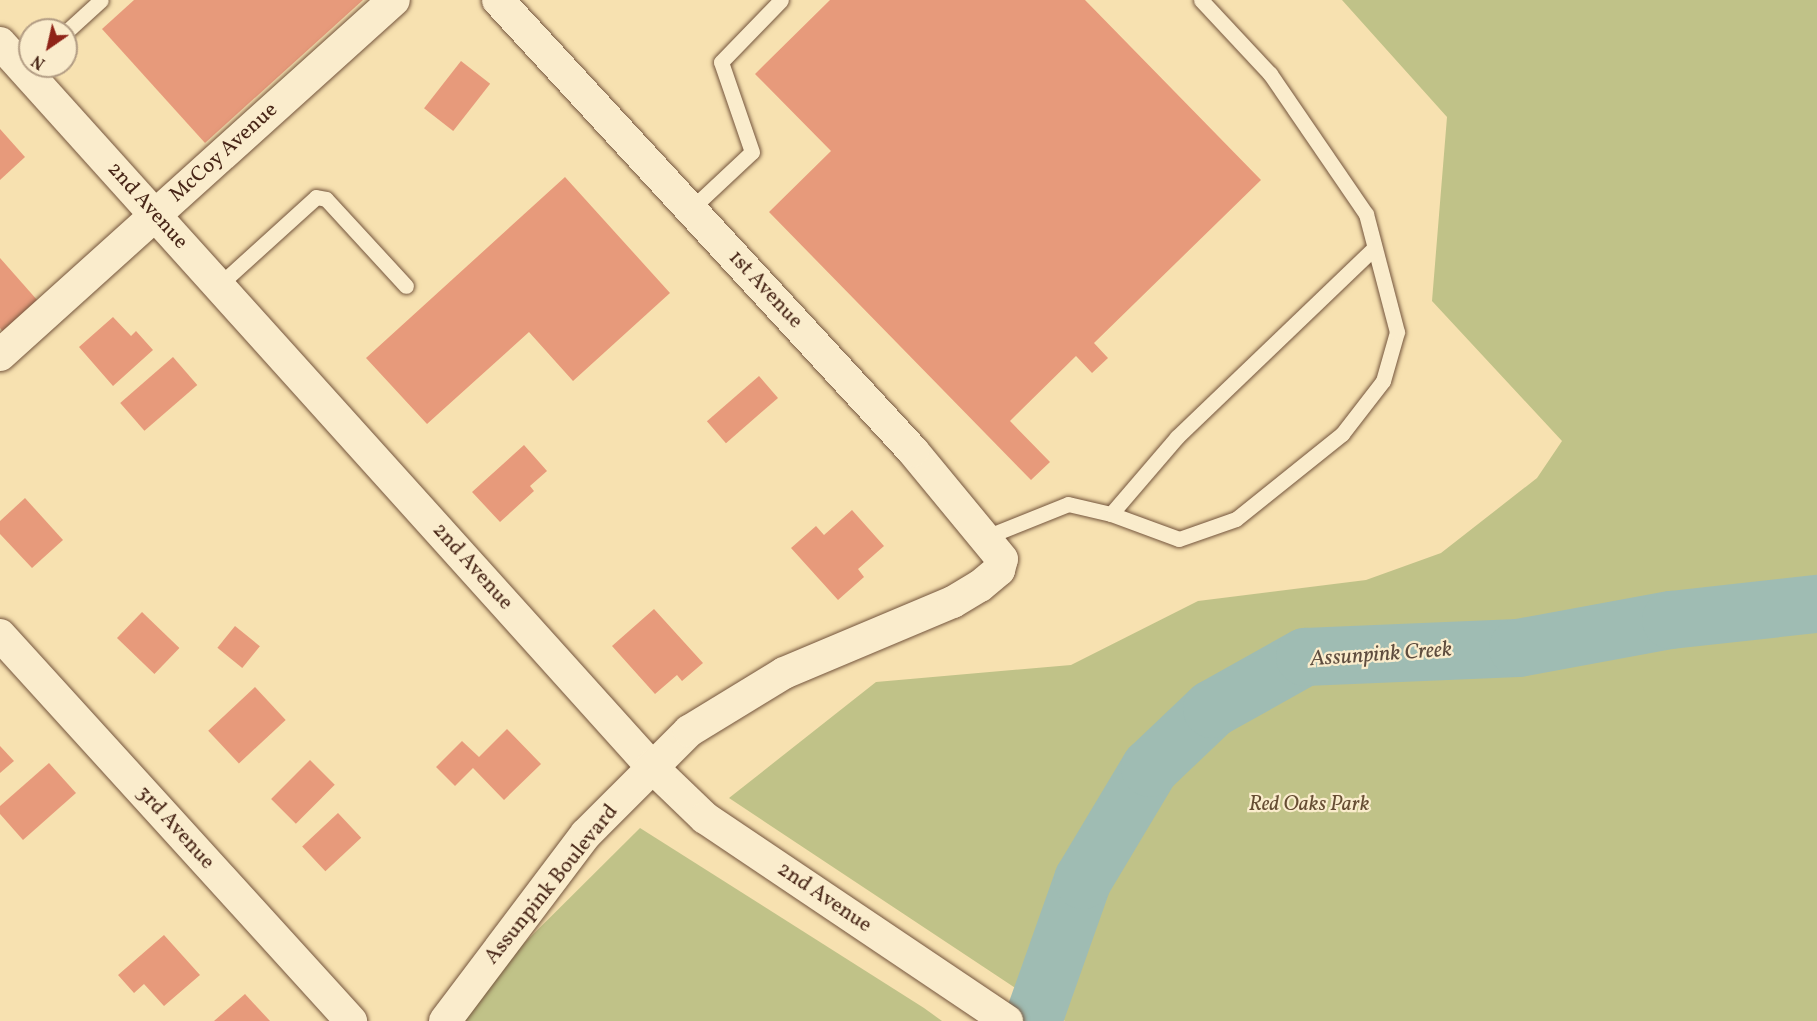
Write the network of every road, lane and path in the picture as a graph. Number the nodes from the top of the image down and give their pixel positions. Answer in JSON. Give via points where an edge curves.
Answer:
{"nodes":[{"id":1,"x":101,"y":0,"type":"edge"},
{"id":2,"x":394,"y":0,"type":"edge"},
{"id":3,"x":498,"y":0,"type":"edge"},
{"id":4,"x":781,"y":0,"type":"edge"},
{"id":5,"x":1201,"y":0,"type":"edge"},
{"id":6,"x":78,"y":21,"type":"edge"},
{"id":7,"x":0,"y":43,"type":"edge"},
{"id":8,"x":18,"y":60,"type":"edge"},
{"id":9,"x":36,"y":78,"type":"edge"},
{"id":10,"x":691,"y":209,"type":"junction"},
{"id":11,"x":155,"y":215,"type":"junction"},
{"id":12,"x":1374,"y":248,"type":"junction"},
{"id":13,"x":218,"y":286,"type":"junction"},
{"id":14,"x":406,"y":286,"type":"dead end"},
{"id":15,"x":0,"y":355,"type":"edge"},
{"id":16,"x":1111,"y":514,"type":"junction"},
{"id":17,"x":986,"y":537,"type":"junction"},
{"id":18,"x":980,"y":586,"type":"joint"},
{"id":19,"x":0,"y":635,"type":"edge"},
{"id":20,"x":651,"y":766,"type":"junction"},
{"id":21,"x":351,"y":1021,"type":"edge"},
{"id":22,"x":445,"y":1021,"type":"edge"},
{"id":23,"x":1006,"y":1021,"type":"edge"}],
"edges":[{"from":1,"to":6,"type":"lane"},
{"from":2,"to":11,"type":"street","name":"McCoy Avenue"},
{"from":3,"to":10,"type":"street","name":"1st Avenue"},
{"from":4,"to":10,"type":"lane","via":[[721,62],[752,152]]},
{"from":5,"to":12,"type":"lane","via":[[1270,74],[1366,214]]},
{"from":7,"to":8,"type":"street","name":"2nd Avenue"},
{"from":9,"to":11,"type":"street","name":"2nd Avenue"},
{"from":10,"to":17,"type":"street","name":"1st Avenue","via":[[913,451]]},
{"from":11,"to":13,"type":"street","name":"2nd Avenue"},
{"from":11,"to":15,"type":"street","name":"McCoy Avenue"},
{"from":12,"to":16,"type":"lane","via":[[1177,437]]},
{"from":12,"to":16,"type":"lane","via":[[1396,332],[1383,381],[1342,434],[1236,519],[1179,539]]},
{"from":13,"to":14,"type":"lane","via":[[316,197],[326,199]]},
{"from":13,"to":20,"type":"street","name":"2nd Avenue"},
{"from":16,"to":17,"type":"lane","via":[[1068,504]]},
{"from":17,"to":18,"type":"street","name":"1st Avenue","via":[[1002,559],[999,570]]},
{"from":18,"to":20,"type":"street","name":"Assunpink Boulevard","via":[[953,602],[784,673],[690,731]]},
{"from":19,"to":21,"type":"street","name":"3rd Avenue"},
{"from":20,"to":22,"type":"street","name":"Assunpink Boulevard","via":[[586,834]]},
{"from":20,"to":23,"type":"street","name":"2nd Avenue","via":[[705,818]]}]}
